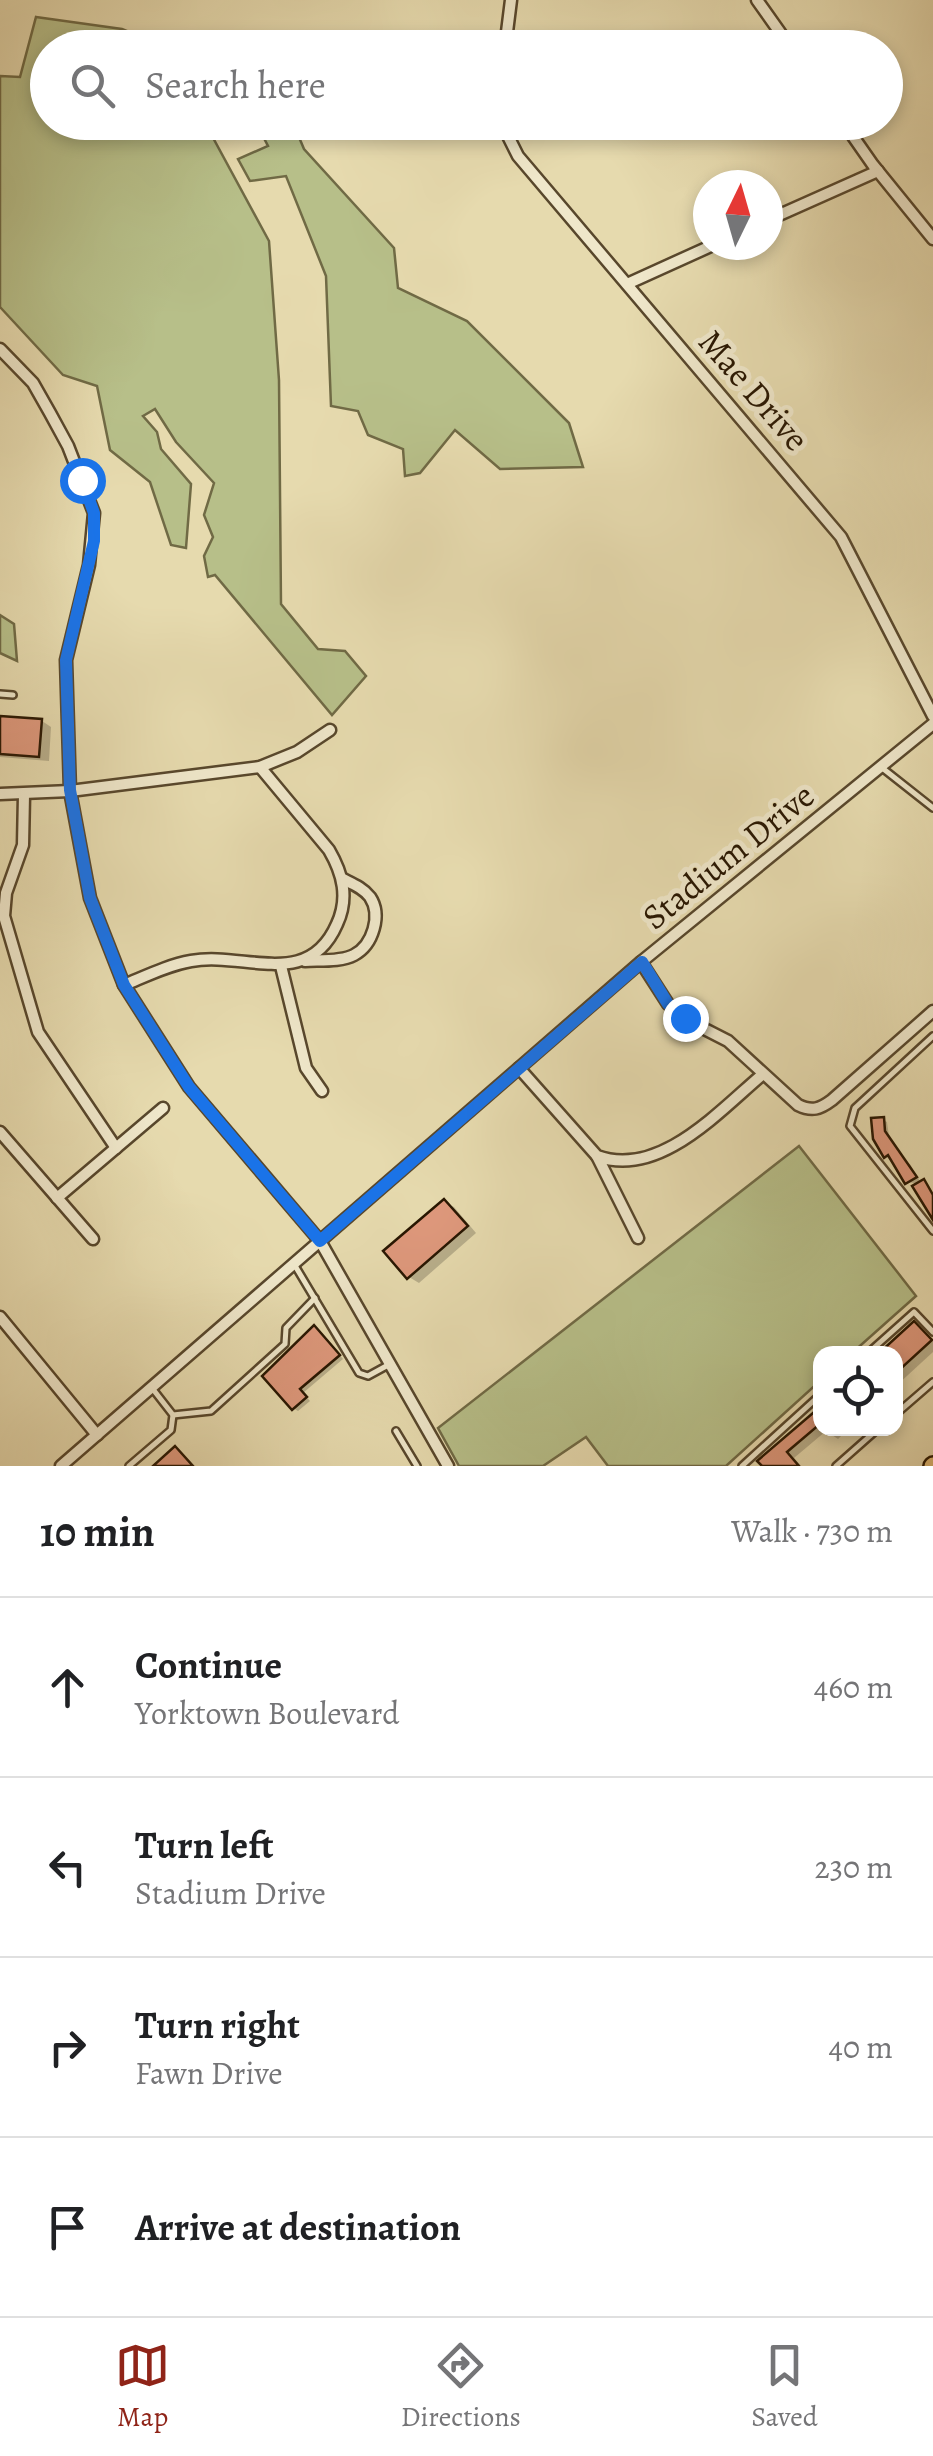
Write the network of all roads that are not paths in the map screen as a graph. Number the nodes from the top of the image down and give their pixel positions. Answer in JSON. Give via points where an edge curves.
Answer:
{"nodes":[{"id":1,"x":511,"y":0,"type":"edge"},
{"id":2,"x":758,"y":0,"type":"edge"},
{"id":3,"x":508,"y":30,"type":"edge"},
{"id":4,"x":778,"y":30,"type":"edge"},
{"id":5,"x":510,"y":140,"type":"edge"},
{"id":6,"x":856,"y":140,"type":"edge"},
{"id":7,"x":878,"y":172,"type":"junction"},
{"id":8,"x":783,"y":213,"type":"edge"},
{"id":9,"x":933,"y":239,"type":"edge"},
{"id":10,"x":693,"y":254,"type":"edge"},
{"id":11,"x":627,"y":284,"type":"junction"},
{"id":12,"x":0,"y":349,"type":"edge"},
{"id":13,"x":0,"y":694,"type":"edge"},
{"id":14,"x":12,"y":695,"type":"dead end"},
{"id":15,"x":933,"y":716,"type":"edge"},
{"id":16,"x":933,"y":724,"type":"edge"},
{"id":17,"x":330,"y":730,"type":"dead end"},
{"id":18,"x":881,"y":766,"type":"junction"},
{"id":19,"x":260,"y":768,"type":"junction"},
{"id":20,"x":70,"y":790,"type":"junction"},
{"id":21,"x":0,"y":794,"type":"edge"},
{"id":22,"x":24,"y":795,"type":"junction"},
{"id":23,"x":933,"y":808,"type":"edge"},
{"id":24,"x":343,"y":879,"type":"junction"},
{"id":25,"x":303,"y":961,"type":"junction"},
{"id":26,"x":642,"y":962,"type":"junction"},
{"id":27,"x":281,"y":966,"type":"junction"},
{"id":28,"x":124,"y":985,"type":"junction"},
{"id":29,"x":933,"y":1012,"type":"edge"},
{"id":30,"x":933,"y":1036,"type":"edge"},
{"id":31,"x":519,"y":1068,"type":"junction"},
{"id":32,"x":762,"y":1074,"type":"junction"},
{"id":33,"x":322,"y":1091,"type":"dead end"},
{"id":34,"x":163,"y":1108,"type":"dead end"},
{"id":35,"x":0,"y":1132,"type":"edge"},
{"id":36,"x":116,"y":1148,"type":"junction"},
{"id":37,"x":596,"y":1156,"type":"junction"},
{"id":38,"x":57,"y":1198,"type":"junction"},
{"id":39,"x":933,"y":1232,"type":"edge"},
{"id":40,"x":638,"y":1238,"type":"dead end"},
{"id":41,"x":93,"y":1239,"type":"dead end"},
{"id":42,"x":320,"y":1241,"type":"junction"},
{"id":43,"x":294,"y":1264,"type":"junction"},
{"id":44,"x":315,"y":1298,"type":"junction"},
{"id":45,"x":0,"y":1317,"type":"edge"},
{"id":46,"x":933,"y":1332,"type":"edge"},
{"id":47,"x":876,"y":1346,"type":"edge"},
{"id":48,"x":390,"y":1364,"type":"junction"},
{"id":49,"x":933,"y":1382,"type":"edge"},
{"id":50,"x":152,"y":1388,"type":"junction"},
{"id":51,"x":813,"y":1401,"type":"edge"},
{"id":52,"x":903,"y":1408,"type":"edge"},
{"id":53,"x":173,"y":1415,"type":"junction"},
{"id":54,"x":396,"y":1432,"type":"dead end"},
{"id":55,"x":97,"y":1435,"type":"junction"},
{"id":56,"x":869,"y":1436,"type":"edge"},
{"id":57,"x":62,"y":1466,"type":"edge"},
{"id":58,"x":129,"y":1466,"type":"edge"},
{"id":59,"x":416,"y":1466,"type":"edge"},
{"id":60,"x":448,"y":1466,"type":"edge"},
{"id":61,"x":742,"y":1466,"type":"edge"},
{"id":62,"x":836,"y":1466,"type":"edge"}],
"edges":[{"from":1,"to":3,"type":"street"},
{"from":2,"to":4,"type":"street"},
{"from":5,"to":11,"type":"street","name":"Mae Drive"},
{"from":6,"to":7,"type":"street"},
{"from":7,"to":8,"type":"street"},
{"from":7,"to":9,"type":"street"},
{"from":10,"to":11,"type":"street"},
{"from":11,"to":15,"type":"street","name":"Mae Drive","via":[[842,537]]},
{"from":12,"to":20,"type":"street","via":[[50,413],[94,513],[94,541],[66,660]]},
{"from":13,"to":14,"type":"lane"},
{"from":16,"to":18,"type":"street","name":"Stadium Drive"},
{"from":17,"to":19,"type":"street"},
{"from":18,"to":23,"type":"lane"},
{"from":18,"to":26,"type":"street","name":"Stadium Drive"},
{"from":19,"to":20,"type":"street"},
{"from":19,"to":24,"type":"street","via":[[329,850]]},
{"from":20,"to":22,"type":"street"},
{"from":20,"to":28,"type":"street","via":[[90,898]]},
{"from":21,"to":22,"type":"street"},
{"from":22,"to":36,"type":"street","via":[[24,845],[4,916],[38,1032]]},
{"from":24,"to":25,"type":"street","via":[[340,918],[330,938]]},
{"from":24,"to":25,"type":"street","via":[[373,904],[369,941],[354,955]]},
{"from":25,"to":27,"type":"street"},
{"from":26,"to":31,"type":"street","name":"Stadium Drive"},
{"from":26,"to":32,"type":"street","via":[[668,1004],[728,1041]]},
{"from":27,"to":28,"type":"street","via":[[190,961]]},
{"from":27,"to":33,"type":"street","via":[[306,1068]]},
{"from":28,"to":42,"type":"street","via":[[189,1087]]},
{"from":29,"to":32,"type":"street","via":[[820,1109],[798,1105]]},
{"from":30,"to":39,"type":"lane","via":[[855,1108],[850,1126]]},
{"from":31,"to":37,"type":"street"},
{"from":31,"to":42,"type":"street","name":"Stadium Drive"},
{"from":32,"to":37,"type":"street","via":[[694,1131],[648,1158],[614,1162]]},
{"from":34,"to":36,"type":"street"},
{"from":35,"to":38,"type":"street"},
{"from":36,"to":38,"type":"street"},
{"from":37,"to":40,"type":"street"},
{"from":38,"to":41,"type":"street"},
{"from":42,"to":43,"type":"street","name":"Stadium Drive"},
{"from":42,"to":48,"type":"street"},
{"from":43,"to":44,"type":"lane"},
{"from":43,"to":50,"type":"street","name":"Stadium Drive"},
{"from":44,"to":48,"type":"lane","via":[[359,1373],[368,1376]]},
{"from":44,"to":53,"type":"lane","via":[[286,1328],[285,1344],[211,1411]]},
{"from":45,"to":55,"type":"street"},
{"from":46,"to":47,"type":"lane","via":[[914,1312]]},
{"from":48,"to":60,"type":"street"},
{"from":49,"to":52,"type":"lane"},
{"from":50,"to":53,"type":"lane"},
{"from":50,"to":55,"type":"street","name":"Stadium Drive"},
{"from":51,"to":61,"type":"lane"},
{"from":53,"to":58,"type":"lane","via":[[171,1430]]},
{"from":54,"to":59,"type":"lane"},
{"from":55,"to":57,"type":"street","name":"Stadium Drive"},
{"from":56,"to":62,"type":"lane"}]}
